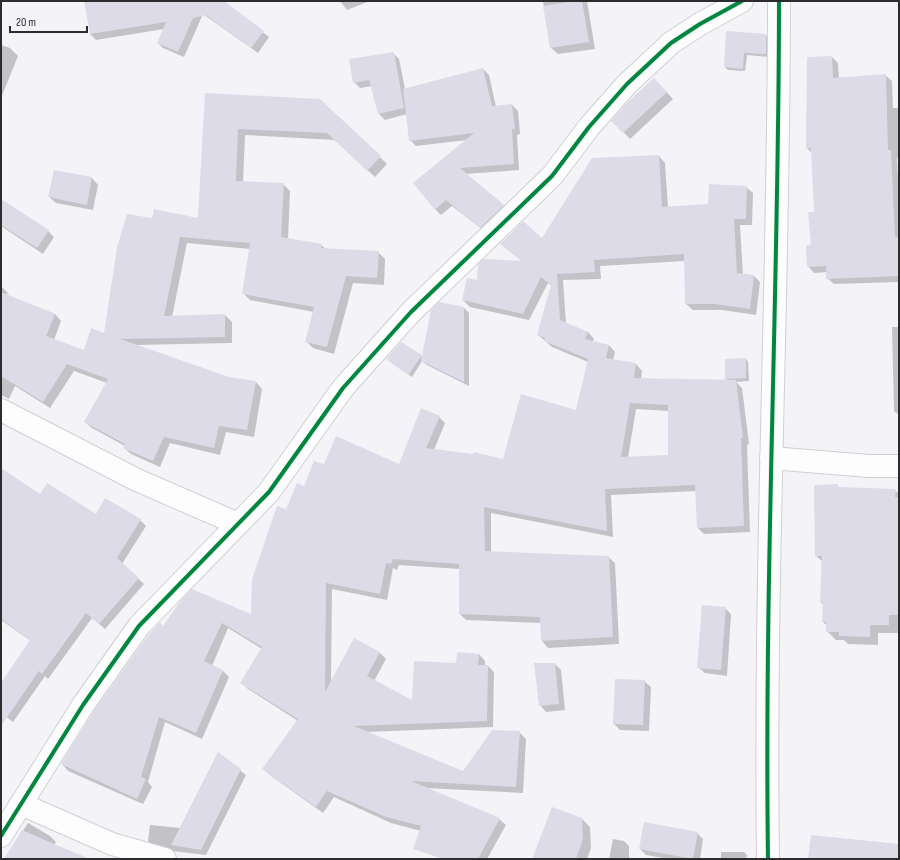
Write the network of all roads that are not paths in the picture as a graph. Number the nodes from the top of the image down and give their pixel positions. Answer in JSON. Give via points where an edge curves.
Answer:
{"nodes":[{"id":1,"x":742,"y":1,"type":"edge"},
{"id":2,"x":780,"y":1,"type":"edge"},
{"id":3,"x":1,"y":410,"type":"edge"},
{"id":4,"x":771,"y":458,"type":"junction"},
{"id":5,"x":899,"y":466,"type":"edge"},
{"id":6,"x":238,"y":524,"type":"junction"},
{"id":7,"x":21,"y":804,"type":"junction"},
{"id":8,"x":1,"y":836,"type":"edge"},
{"id":9,"x":165,"y":859,"type":"edge"},
{"id":10,"x":768,"y":859,"type":"edge"}],
"edges":[{"from":1,"to":6,"type":"street","via":[[671,43],[627,84],[589,127],[552,176],[411,312],[354,376],[269,492]]},
{"from":2,"to":4,"type":"street","via":[[780,128]]},
{"from":3,"to":6,"type":"street","via":[[137,480]]},
{"from":4,"to":5,"type":"street"},
{"from":4,"to":10,"type":"street","via":[[768,579]]},
{"from":6,"to":7,"type":"street","via":[[139,626],[83,705]]},
{"from":7,"to":8,"type":"street"},
{"from":7,"to":9,"type":"street","via":[[112,844]]}]}
